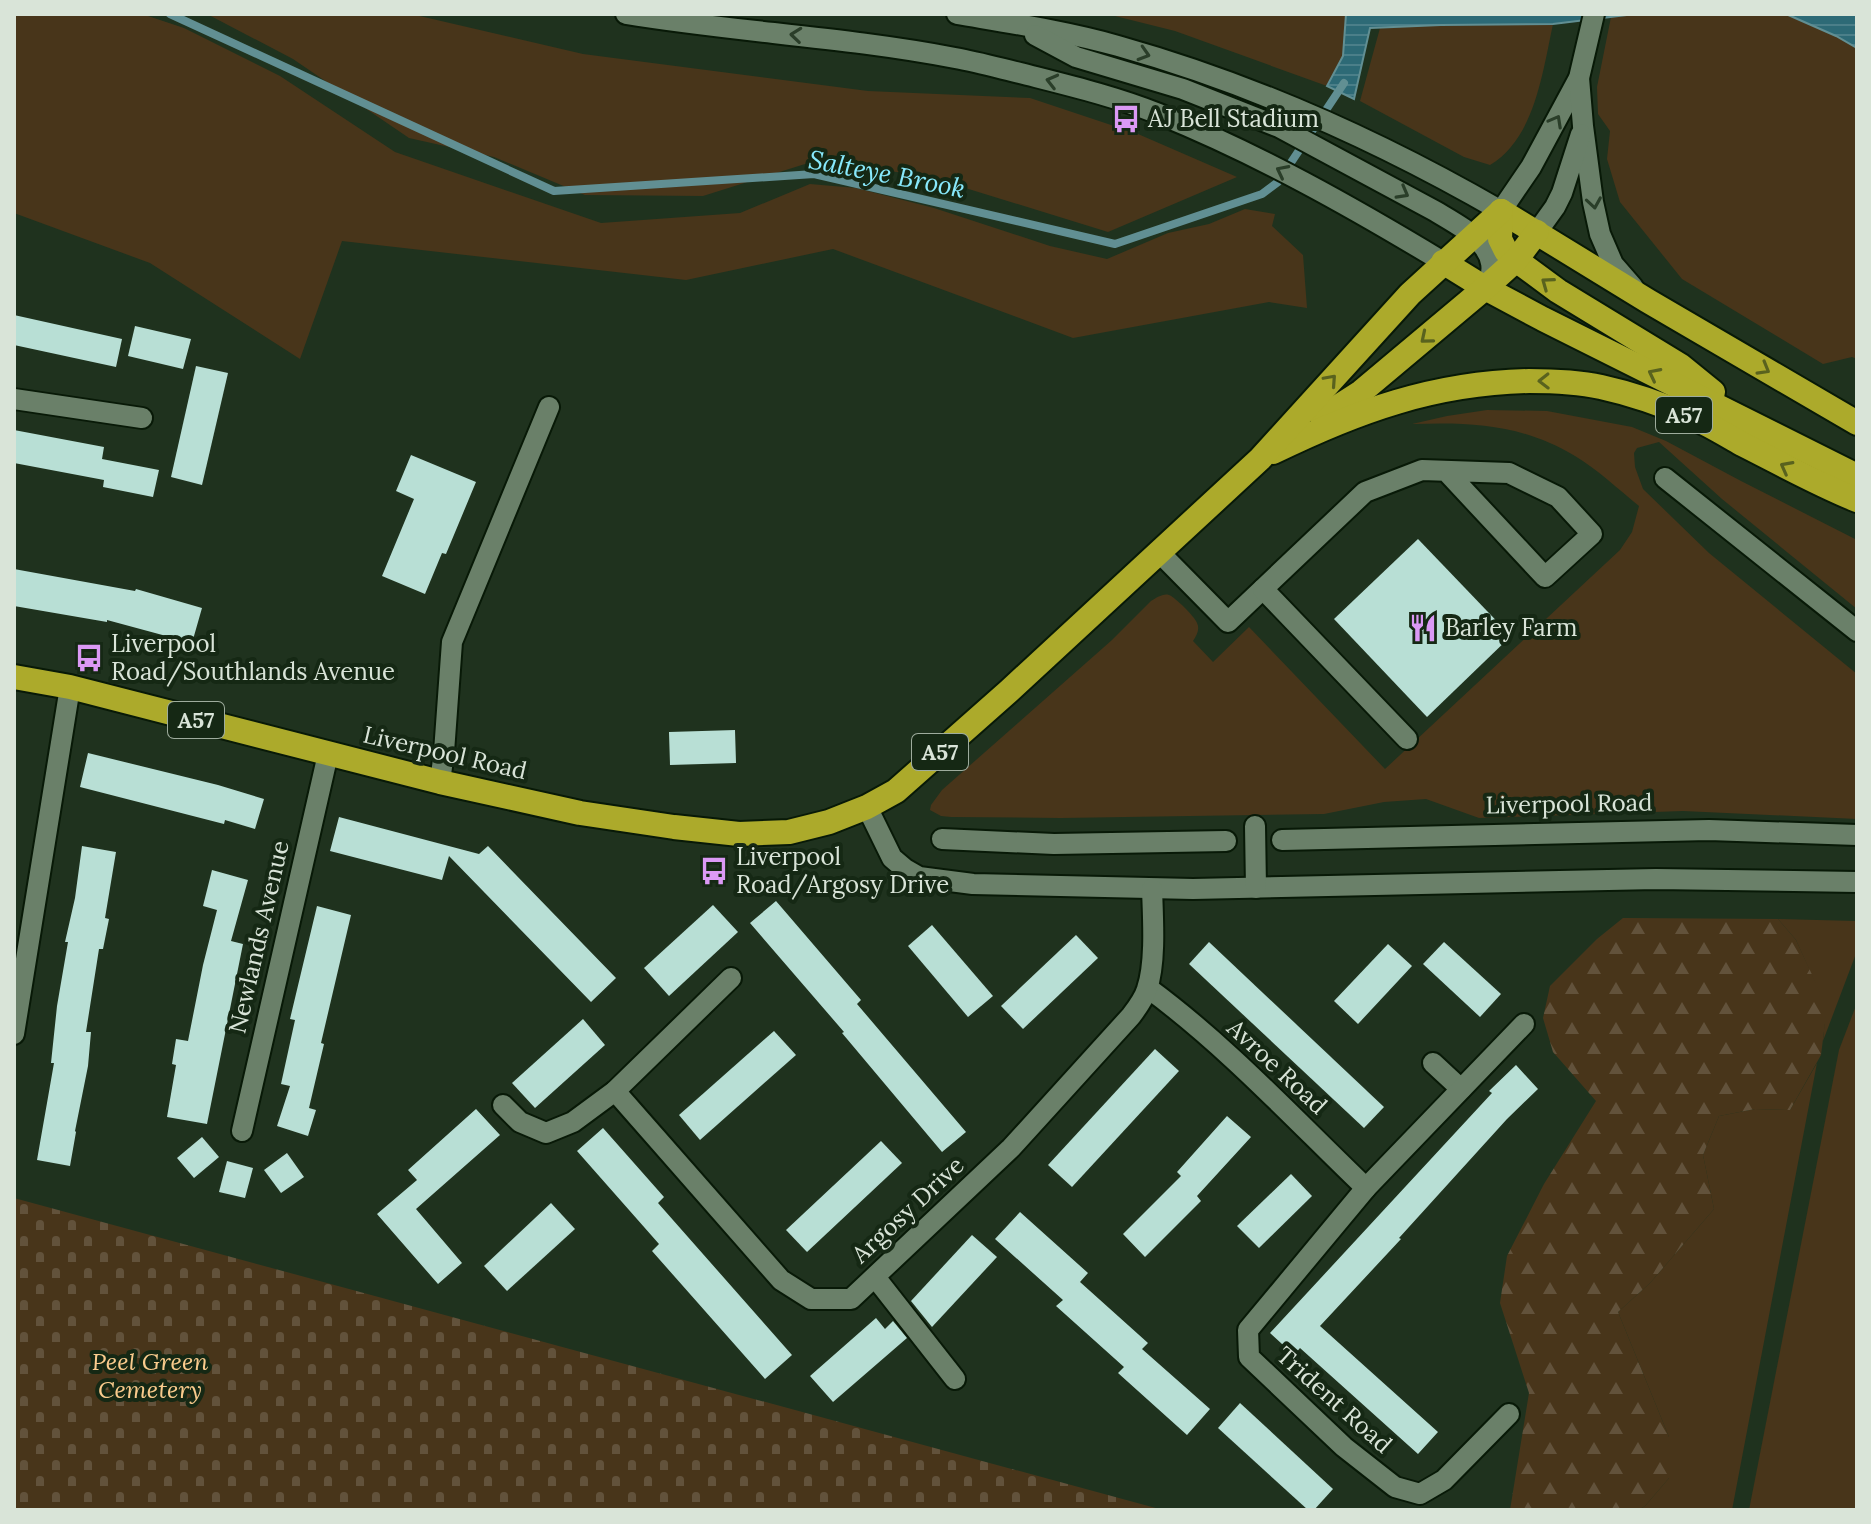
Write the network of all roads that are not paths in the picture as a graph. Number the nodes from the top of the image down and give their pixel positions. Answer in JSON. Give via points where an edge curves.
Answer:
{"nodes":[{"id":1,"x":626,"y":14,"type":"edge"},
{"id":2,"x":957,"y":14,"type":"edge"},
{"id":3,"x":1594,"y":14,"type":"edge"},
{"id":4,"x":1014,"y":24,"type":"junction"},
{"id":5,"x":1579,"y":78,"type":"junction"},
{"id":6,"x":1583,"y":126,"type":"junction"},
{"id":7,"x":1501,"y":211,"type":"junction"},
{"id":8,"x":1537,"y":232,"type":"junction"},
{"id":9,"x":1474,"y":237,"type":"junction"},
{"id":10,"x":1516,"y":260,"type":"junction"},
{"id":11,"x":1443,"y":262,"type":"junction"},
{"id":12,"x":1485,"y":288,"type":"junction"},
{"id":13,"x":1648,"y":301,"type":"junction"},
{"id":14,"x":14,"y":399,"type":"edge"},
{"id":15,"x":549,"y":407,"type":"dead end"},
{"id":16,"x":142,"y":418,"type":"dead end"},
{"id":17,"x":1749,"y":422,"type":"junction"},
{"id":18,"x":1857,"y":423,"type":"edge"},
{"id":19,"x":1260,"y":459,"type":"junction"},
{"id":20,"x":1446,"y":471,"type":"junction"},
{"id":21,"x":1857,"y":476,"type":"edge"},
{"id":22,"x":1665,"y":478,"type":"dead end"},
{"id":23,"x":1857,"y":500,"type":"edge"},
{"id":24,"x":1159,"y":552,"type":"junction"},
{"id":25,"x":1263,"y":589,"type":"junction"},
{"id":26,"x":1857,"y":631,"type":"edge"},
{"id":27,"x":14,"y":677,"type":"edge"},
{"id":28,"x":70,"y":687,"type":"junction"},
{"id":29,"x":1407,"y":739,"type":"dead end"},
{"id":30,"x":328,"y":754,"type":"junction"},
{"id":31,"x":440,"y":782,"type":"junction"},
{"id":32,"x":867,"y":807,"type":"junction"},
{"id":33,"x":1255,"y":826,"type":"dead end"},
{"id":34,"x":1857,"y":835,"type":"edge"},
{"id":35,"x":942,"y":839,"type":"dead end"},
{"id":36,"x":1282,"y":840,"type":"dead end"},
{"id":37,"x":1226,"y":841,"type":"dead end"},
{"id":38,"x":1857,"y":882,"type":"edge"},
{"id":39,"x":1256,"y":888,"type":"junction"},
{"id":40,"x":1152,"y":889,"type":"junction"},
{"id":41,"x":731,"y":978,"type":"dead end"},
{"id":42,"x":1148,"y":988,"type":"junction"},
{"id":43,"x":1524,"y":1024,"type":"dead end"},
{"id":44,"x":14,"y":1034,"type":"edge"},
{"id":45,"x":1433,"y":1063,"type":"dead end"},
{"id":46,"x":1461,"y":1089,"type":"junction"},
{"id":47,"x":615,"y":1091,"type":"junction"},
{"id":48,"x":503,"y":1105,"type":"dead end"},
{"id":49,"x":242,"y":1131,"type":"dead end"},
{"id":50,"x":1366,"y":1188,"type":"junction"},
{"id":51,"x":875,"y":1277,"type":"junction"},
{"id":52,"x":955,"y":1379,"type":"dead end"},
{"id":53,"x":1509,"y":1414,"type":"dead end"}],
"edges":[{"from":11,"to":1,"type":"street","one_way":true,"via":[[1254,157],[1106,95],[958,58]]},
{"from":2,"to":4,"type":"street"},
{"from":3,"to":5,"type":"street"},
{"from":4,"to":7,"type":"street","one_way":true,"via":[[1129,49],[1295,107]]},
{"from":4,"to":9,"type":"street","one_way":true,"via":[[1076,57],[1183,89],[1279,127],[1428,206]]},
{"from":5,"to":6,"type":"street"},
{"from":7,"to":5,"type":"street","one_way":true},
{"from":6,"to":8,"type":"street","via":[[1562,193]]},
{"from":6,"to":13,"type":"street","one_way":true,"via":[[1605,249]]},
{"from":7,"to":8,"type":"highway"},
{"from":7,"to":9,"type":"highway","name":"Liverpool Road","number":"A57"},
{"from":7,"to":10,"type":"highway","number":"A57","via":[[1500,239]]},
{"from":8,"to":10,"type":"highway","name":"Liverpool Road","number":"A57"},
{"from":8,"to":13,"type":"highway"},
{"from":9,"to":11,"type":"highway","name":"Liverpool Road","number":"A57"},
{"from":9,"to":12,"type":"street","via":[[1493,267]]},
{"from":10,"to":12,"type":"highway","name":"Liverpool Road","number":"A57"},
{"from":17,"to":10,"type":"highway","number":"A57","one_way":true,"via":[[1681,366]]},
{"from":11,"to":12,"type":"highway","number":"A57"},
{"from":19,"to":11,"type":"highway","name":"Liverpool Road","number":"A57","one_way":true},
{"from":17,"to":12,"type":"highway","number":"A57","one_way":true},
{"from":12,"to":19,"type":"highway","name":"Liverpool Road","number":"A57","one_way":true,"via":[[1361,392]]},
{"from":13,"to":18,"type":"highway","one_way":true},
{"from":14,"to":16,"type":"street"},
{"from":15,"to":31,"type":"street","via":[[452,642]]},
{"from":17,"to":21,"type":"highway","number":"A57"},
{"from":23,"to":19,"type":"highway","number":"A57","one_way":true,"via":[[1642,397],[1557,381],[1436,391],[1374,408]]},
{"from":19,"to":24,"type":"highway","name":"Liverpool Road","number":"A57"},
{"from":20,"to":20,"type":"street","via":[[1509,473],[1558,497],[1592,534],[1545,577]]},
{"from":20,"to":25,"type":"street","via":[[1422,470],[1365,492]]},
{"from":22,"to":26,"type":"street"},
{"from":24,"to":25,"type":"street","via":[[1228,622]]},
{"from":24,"to":32,"type":"highway","name":"Liverpool Road","number":"A57","via":[[906,783]]},
{"from":25,"to":29,"type":"street"},
{"from":27,"to":28,"type":"highway","name":"Liverpool Road","number":"A57"},
{"from":28,"to":30,"type":"highway","name":"Liverpool Road","number":"A57"},
{"from":28,"to":44,"type":"street"},
{"from":30,"to":31,"type":"highway","name":"Liverpool Road","number":"A57"},
{"from":30,"to":49,"type":"street","name":"Newlands Avenue"},
{"from":31,"to":32,"type":"highway","name":"Liverpool Road","number":"A57","via":[[580,813],[739,834],[789,832]]},
{"from":32,"to":40,"type":"street","via":[[892,858],[919,877],[973,884]]},
{"from":33,"to":39,"type":"street"},
{"from":34,"to":36,"type":"street","name":"Liverpool Road","via":[[1709,830]]},
{"from":35,"to":37,"type":"street","via":[[1054,844]]},
{"from":38,"to":39,"type":"street","via":[[1656,879]]},
{"from":39,"to":40,"type":"street"},
{"from":40,"to":42,"type":"street","name":"Argosy Drive"},
{"from":41,"to":47,"type":"street"},
{"from":42,"to":50,"type":"street","name":"Avroe Road"},
{"from":42,"to":51,"type":"street","name":"Argosy Drive","via":[[1131,1016],[1011,1148]]},
{"from":43,"to":46,"type":"street","name":"Trident Road"},
{"from":45,"to":46,"type":"street"},
{"from":46,"to":50,"type":"street","name":"Trident Road"},
{"from":47,"to":48,"type":"street","via":[[573,1122],[546,1133],[520,1122]]},
{"from":47,"to":51,"type":"street","name":"Argosy Drive","via":[[781,1280],[811,1299],[851,1299]]},
{"from":50,"to":53,"type":"street","name":"Trident Road","via":[[1248,1330],[1249,1357],[1375,1471],[1395,1487],[1420,1494],[1444,1480]]},
{"from":51,"to":52,"type":"street"}]}
